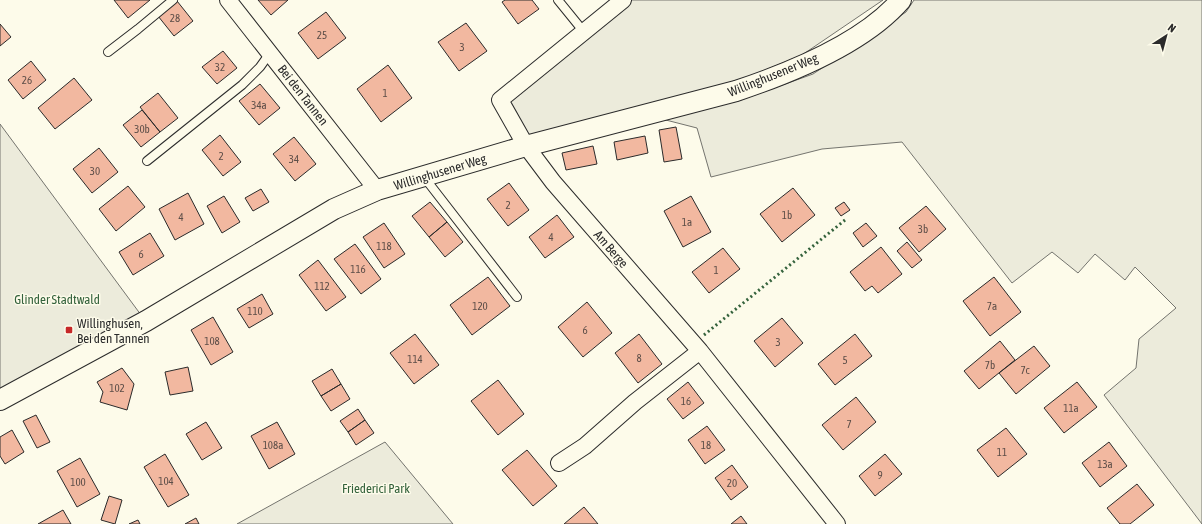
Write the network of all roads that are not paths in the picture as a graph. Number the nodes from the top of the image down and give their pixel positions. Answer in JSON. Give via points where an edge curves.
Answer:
{"nodes":[{"id":1,"x":173,"y":0,"type":"edge"},
{"id":2,"x":228,"y":0,"type":"edge"},
{"id":3,"x":558,"y":0,"type":"edge"},
{"id":4,"x":623,"y":0,"type":"edge"},
{"id":5,"x":901,"y":0,"type":"edge"},
{"id":6,"x":584,"y":32,"type":"junction"},
{"id":7,"x":108,"y":52,"type":"dead end"},
{"id":8,"x":270,"y":53,"type":"junction"},
{"id":9,"x":526,"y":146,"type":"junction"},
{"id":10,"x":147,"y":161,"type":"dead end"},
{"id":11,"x":424,"y":177,"type":"junction"},
{"id":12,"x":378,"y":190,"type":"junction"},
{"id":13,"x":518,"y":296,"type":"dead end"},
{"id":14,"x":700,"y":351,"type":"junction"},
{"id":15,"x":0,"y":400,"type":"edge"},
{"id":16,"x":559,"y":463,"type":"dead end"},
{"id":17,"x":837,"y":524,"type":"edge"}],
"edges":[{"from":1,"to":7,"type":"lane"},
{"from":2,"to":8,"type":"street","name":"Bei den Tannen"},
{"from":3,"to":6,"type":"lane"},
{"from":4,"to":6,"type":"street"},
{"from":5,"to":9,"type":"street","name":"Willinghusener Weg","via":[[872,26],[842,45],[808,63],[762,82]]},
{"from":6,"to":9,"type":"street","name":"Am Berge","via":[[500,100]]},
{"from":8,"to":10,"type":"lane","via":[[242,85]]},
{"from":8,"to":12,"type":"street","name":"Bei den Tannen"},
{"from":9,"to":11,"type":"street","name":"Willinghusener Weg"},
{"from":9,"to":14,"type":"street","name":"Am Berge","via":[[553,182]]},
{"from":11,"to":12,"type":"street","name":"Willinghusener Weg"},
{"from":11,"to":13,"type":"lane"},
{"from":12,"to":15,"type":"street","name":"Willinghusener Weg","via":[[334,209],[146,321]]},
{"from":14,"to":16,"type":"street","via":[[635,402],[585,446]]},
{"from":14,"to":17,"type":"street","name":"Am Berge"}]}
